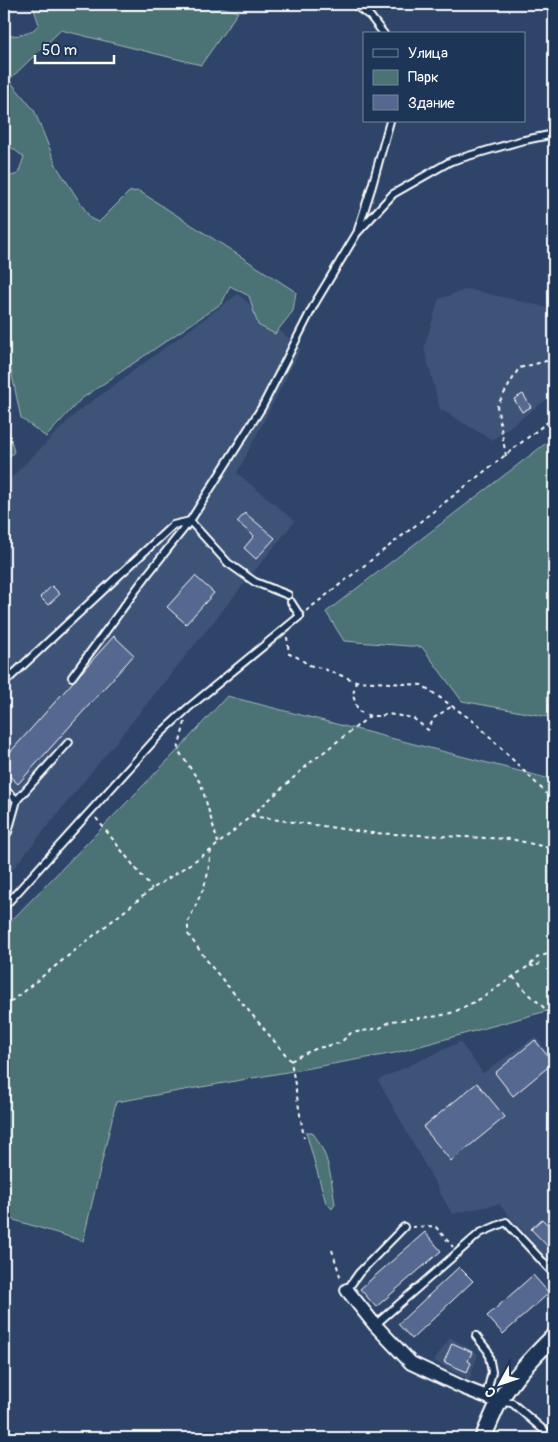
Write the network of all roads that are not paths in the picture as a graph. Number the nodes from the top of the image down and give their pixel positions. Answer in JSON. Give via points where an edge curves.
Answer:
{"nodes":[{"id":1,"x":353,"y":4,"type":"edge"},
{"id":2,"x":382,"y":32,"type":"edge"},
{"id":3,"x":390,"y":122,"type":"edge"},
{"id":4,"x":554,"y":134,"type":"edge"},
{"id":5,"x":356,"y":233,"type":"junction"},
{"id":6,"x":190,"y":521,"type":"junction"},
{"id":7,"x":288,"y":595,"type":"dead end"},
{"id":8,"x":292,"y":602,"type":"dead end"},
{"id":9,"x":72,"y":677,"type":"dead end"},
{"id":10,"x":4,"y":683,"type":"edge"},
{"id":11,"x":69,"y":742,"type":"dead end"},
{"id":12,"x":4,"y":789,"type":"edge"},
{"id":13,"x":17,"y":800,"type":"junction"},
{"id":14,"x":4,"y":837,"type":"edge"},
{"id":15,"x":4,"y":907,"type":"edge"},
{"id":16,"x":404,"y":1227,"type":"road end"},
{"id":17,"x":554,"y":1274,"type":"edge"},
{"id":18,"x":347,"y":1290,"type":"joint"},
{"id":19,"x":375,"y":1325,"type":"junction"},
{"id":20,"x":476,"y":1336,"type":"dead end"},
{"id":21,"x":554,"y":1336,"type":"edge"},
{"id":22,"x":493,"y":1399,"type":"junction"},
{"id":23,"x":483,"y":1438,"type":"edge"},
{"id":24,"x":553,"y":1438,"type":"edge"}],
"edges":[{"from":1,"to":2,"type":"lane","via":[[370,16]]},
{"from":3,"to":5,"type":"lane"},
{"from":4,"to":5,"type":"lane","via":[[451,161],[393,194]]},
{"from":5,"to":6,"type":"lane","via":[[314,304],[262,407]]},
{"from":6,"to":7,"type":"lane","via":[[228,563],[255,582]]},
{"from":6,"to":9,"type":"lane"},
{"from":6,"to":10,"type":"lane","via":[[173,525]]},
{"from":8,"to":15,"type":"lane","via":[[300,616],[160,734]]},
{"from":11,"to":13,"type":"lane"},
{"from":12,"to":13,"type":"lane"},
{"from":13,"to":14,"type":"lane"},
{"from":16,"to":18,"type":"lane","via":[[358,1274]]},
{"from":17,"to":19,"type":"lane","via":[[506,1222],[480,1233]]},
{"from":18,"to":19,"type":"street"},
{"from":19,"to":22,"type":"street","via":[[411,1363]]},
{"from":20,"to":22,"type":"lane","via":[[488,1351]]},
{"from":21,"to":22,"type":"street"},
{"from":22,"to":23,"type":"street"},
{"from":22,"to":24,"type":"lane","via":[[512,1403]]}]}
